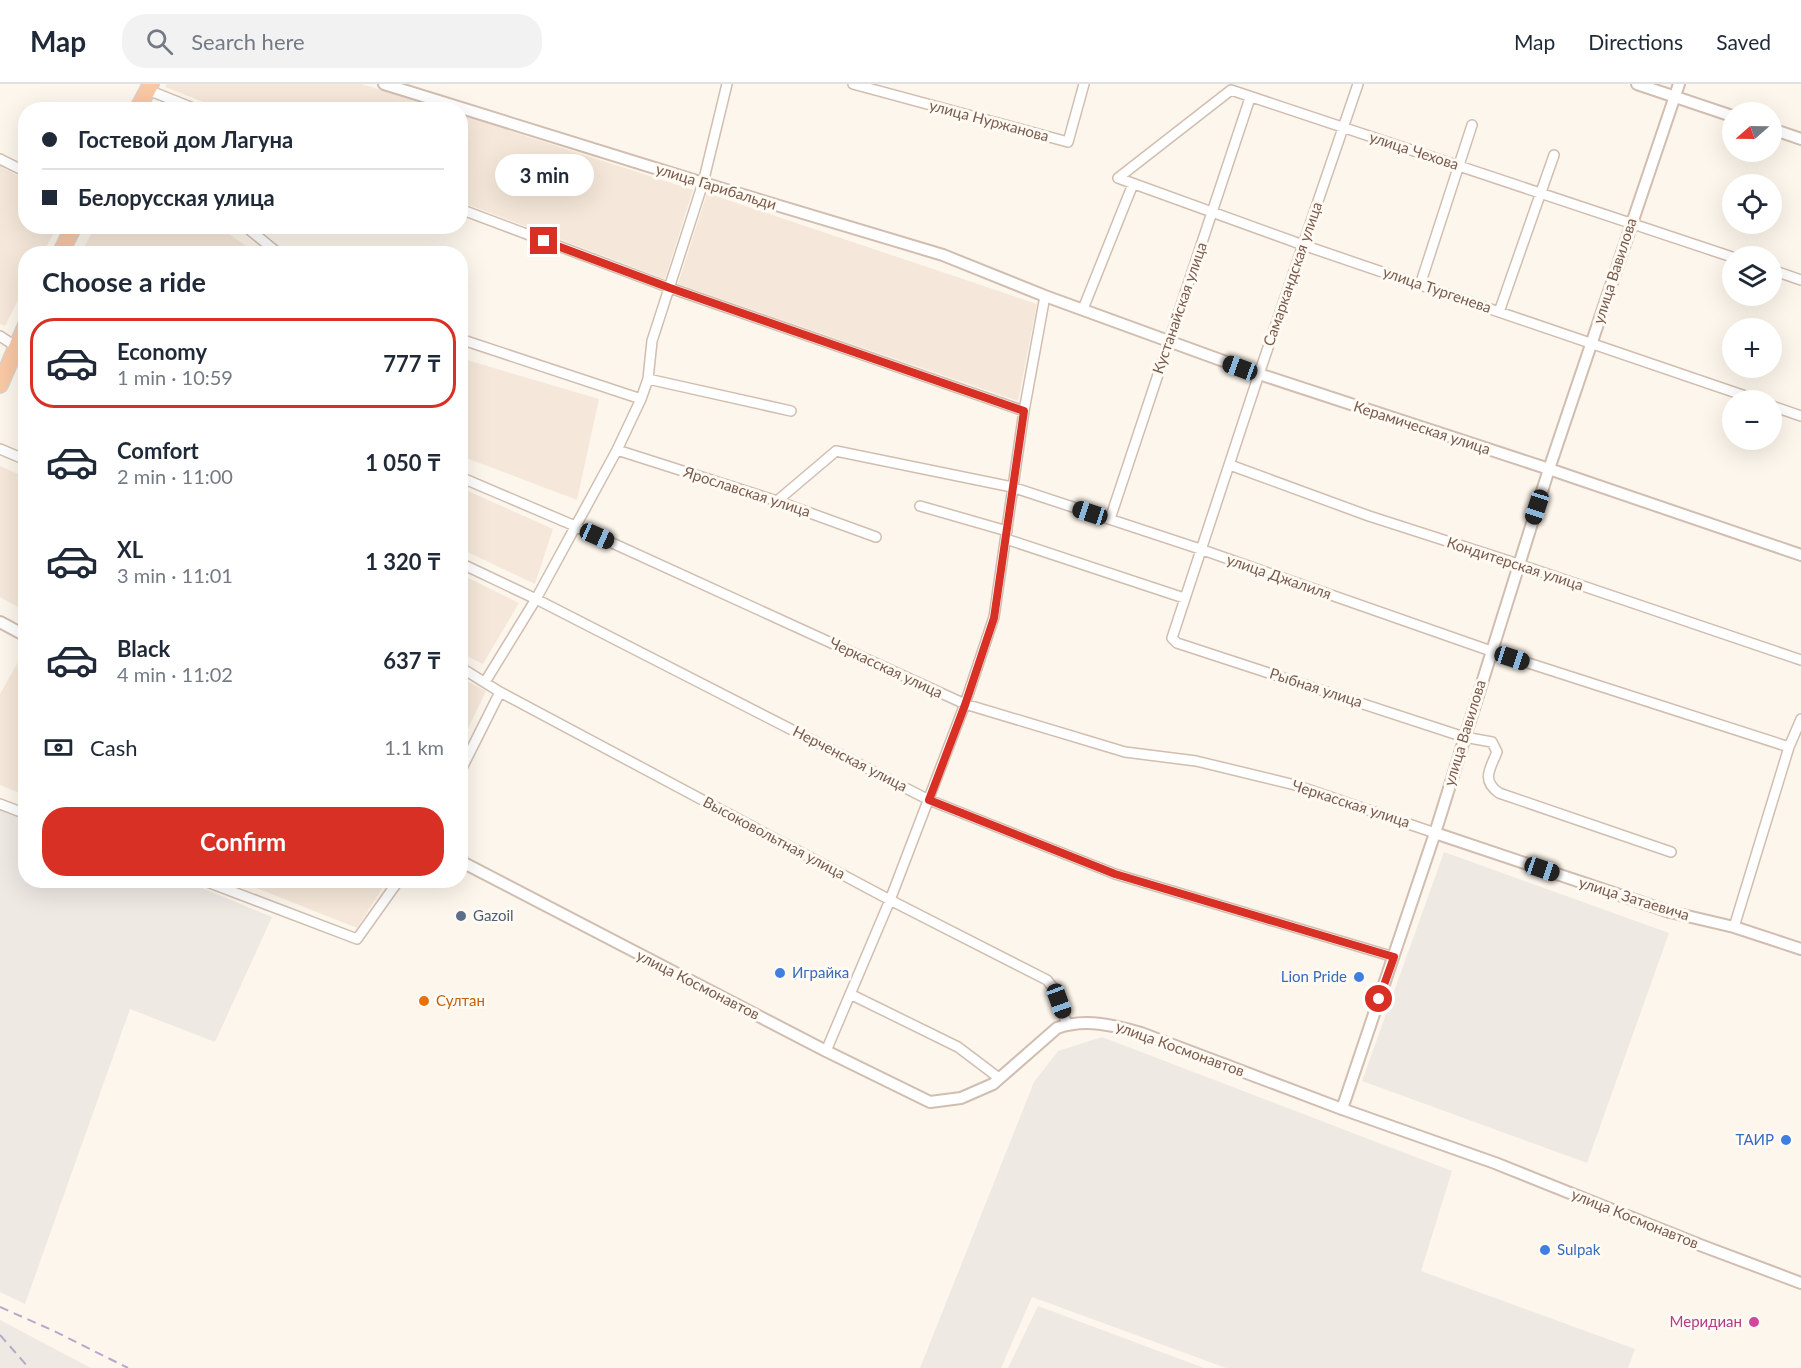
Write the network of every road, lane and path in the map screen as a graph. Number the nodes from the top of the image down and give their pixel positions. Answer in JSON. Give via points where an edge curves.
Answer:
{"nodes":[{"id":1,"x":384,"y":84,"type":"edge"},
{"id":2,"x":727,"y":84,"type":"edge"},
{"id":3,"x":853,"y":84,"type":"edge"},
{"id":4,"x":1083,"y":84,"type":"edge"},
{"id":5,"x":1358,"y":84,"type":"edge"},
{"id":6,"x":1637,"y":84,"type":"edge"},
{"id":7,"x":1679,"y":84,"type":"edge"},
{"id":8,"x":149,"y":87,"type":"edge"},
{"id":9,"x":1675,"y":97,"type":"junction"},
{"id":10,"x":1250,"y":98,"type":"junction"},
{"id":11,"x":141,"y":102,"type":"edge"},
{"id":12,"x":181,"y":102,"type":"edge"},
{"id":13,"x":442,"y":102,"type":"edge"},
{"id":14,"x":468,"y":110,"type":"edge"},
{"id":15,"x":1722,"y":113,"type":"edge"},
{"id":16,"x":1472,"y":125,"type":"dead end"},
{"id":17,"x":1343,"y":128,"type":"junction"},
{"id":18,"x":1782,"y":132,"type":"edge"},
{"id":19,"x":1801,"y":139,"type":"edge"},
{"id":20,"x":1554,"y":155,"type":"dead end"},
{"id":21,"x":0,"y":159,"type":"edge"},
{"id":22,"x":1459,"y":166,"type":"junction"},
{"id":23,"x":18,"y":168,"type":"edge"},
{"id":24,"x":1118,"y":178,"type":"joint"},
{"id":25,"x":703,"y":183,"type":"junction"},
{"id":26,"x":1133,"y":184,"type":"junction"},
{"id":27,"x":1542,"y":194,"type":"junction"},
{"id":28,"x":468,"y":212,"type":"edge"},
{"id":29,"x":1213,"y":212,"type":"junction"},
{"id":30,"x":1630,"y":223,"type":"junction"},
{"id":31,"x":255,"y":234,"type":"edge"},
{"id":32,"x":1303,"y":245,"type":"junction"},
{"id":33,"x":269,"y":246,"type":"edge"},
{"id":34,"x":1722,"y":254,"type":"edge"},
{"id":35,"x":1782,"y":273,"type":"edge"},
{"id":36,"x":1801,"y":280,"type":"edge"},
{"id":37,"x":1420,"y":285,"type":"junction"},
{"id":38,"x":670,"y":288,"type":"junction"},
{"id":39,"x":1045,"y":296,"type":"junction"},
{"id":40,"x":1083,"y":309,"type":"junction"},
{"id":41,"x":1499,"y":312,"type":"junction"},
{"id":42,"x":0,"y":336,"type":"edge"},
{"id":43,"x":1168,"y":341,"type":"junction"},
{"id":44,"x":468,"y":342,"type":"edge"},
{"id":45,"x":1591,"y":343,"type":"junction"},
{"id":46,"x":18,"y":348,"type":"edge"},
{"id":47,"x":18,"y":355,"type":"edge"},
{"id":48,"x":1259,"y":375,"type":"junction"},
{"id":49,"x":648,"y":380,"type":"junction"},
{"id":50,"x":0,"y":385,"type":"edge"},
{"id":51,"x":1728,"y":390,"type":"edge"},
{"id":52,"x":641,"y":399,"type":"junction"},
{"id":53,"x":1782,"y":409,"type":"edge"},
{"id":54,"x":791,"y":411,"type":"dead end"},
{"id":55,"x":1024,"y":411,"type":"junction"},
{"id":56,"x":1801,"y":416,"type":"edge"},
{"id":57,"x":0,"y":449,"type":"edge"},
{"id":58,"x":617,"y":450,"type":"junction"},
{"id":59,"x":18,"y":457,"type":"edge"},
{"id":60,"x":1230,"y":465,"type":"junction"},
{"id":61,"x":1549,"y":469,"type":"junction"},
{"id":62,"x":468,"y":480,"type":"edge"},
{"id":63,"x":1012,"y":487,"type":"junction"},
{"id":64,"x":777,"y":501,"type":"junction"},
{"id":65,"x":920,"y":506,"type":"dead end"},
{"id":66,"x":1110,"y":519,"type":"junction"},
{"id":67,"x":575,"y":526,"type":"junction"},
{"id":68,"x":1006,"y":535,"type":"junction"},
{"id":69,"x":876,"y":537,"type":"dead end"},
{"id":70,"x":1200,"y":549,"type":"junction"},
{"id":71,"x":1801,"y":555,"type":"edge"},
{"id":72,"x":1518,"y":564,"type":"junction"},
{"id":73,"x":468,"y":566,"type":"edge"},
{"id":74,"x":1184,"y":598,"type":"junction"},
{"id":75,"x":536,"y":599,"type":"junction"},
{"id":76,"x":1,"y":624,"type":"edge"},
{"id":77,"x":18,"y":632,"type":"edge"},
{"id":78,"x":1172,"y":635,"type":"joint"},
{"id":79,"x":1491,"y":651,"type":"junction"},
{"id":80,"x":1801,"y":660,"type":"edge"},
{"id":81,"x":468,"y":672,"type":"edge"},
{"id":82,"x":485,"y":682,"type":"junction"},
{"id":83,"x":500,"y":692,"type":"junction"},
{"id":84,"x":965,"y":705,"type":"junction"},
{"id":85,"x":1801,"y":718,"type":"edge"},
{"id":86,"x":1464,"y":737,"type":"junction"},
{"id":87,"x":1789,"y":747,"type":"junction"},
{"id":88,"x":468,"y":756,"type":"edge"},
{"id":89,"x":929,"y":800,"type":"junction"},
{"id":90,"x":0,"y":804,"type":"edge"},
{"id":91,"x":18,"y":811,"type":"edge"},
{"id":92,"x":1435,"y":833,"type":"junction"},
{"id":93,"x":1671,"y":852,"type":"dead end"},
{"id":94,"x":468,"y":865,"type":"edge"},
{"id":95,"x":223,"y":888,"type":"edge"},
{"id":96,"x":393,"y":888,"type":"edge"},
{"id":97,"x":890,"y":900,"type":"junction"},
{"id":98,"x":1734,"y":927,"type":"junction"},
{"id":99,"x":1801,"y":949,"type":"edge"},
{"id":100,"x":1394,"y":957,"type":"junction"},
{"id":101,"x":850,"y":994,"type":"junction"},
{"id":102,"x":1067,"y":1024,"type":"junction"},
{"id":103,"x":826,"y":1051,"type":"junction"},
{"id":104,"x":999,"y":1078,"type":"junction"},
{"id":105,"x":1342,"y":1109,"type":"junction"},
{"id":106,"x":1801,"y":1283,"type":"edge"}],
"edges":[{"from":1,"to":13,"type":"street","name":"улица Гарибальди"},
{"from":2,"to":25,"type":"street"},
{"from":3,"to":4,"type":"street","name":"улица Нуржанова","via":[[1068,142]]},
{"from":5,"to":17,"type":"street","name":"Самаркандская улица"},
{"from":6,"to":9,"type":"street"},
{"from":7,"to":9,"type":"street","name":"улица Вавилова"},
{"from":8,"to":11,"type":"highway"},
{"from":8,"to":12,"type":"street"},
{"from":9,"to":15,"type":"street"},
{"from":9,"to":30,"type":"street","name":"улица Вавилова"},
{"from":10,"to":17,"type":"street","name":"улица Чехова"},
{"from":10,"to":24,"type":"street","name":"улица Чехова","via":[[1231,90]]},
{"from":10,"to":29,"type":"street","name":"Кустанайская улица"},
{"from":14,"to":25,"type":"street","name":"улица Гарибальди"},
{"from":16,"to":22,"type":"street"},
{"from":17,"to":22,"type":"street","name":"улица Чехова"},
{"from":17,"to":32,"type":"street","name":"Самаркандская улица"},
{"from":18,"to":19,"type":"street"},
{"from":20,"to":27,"type":"street"},
{"from":21,"to":23,"type":"street"},
{"from":22,"to":27,"type":"street","name":"улица Чехова"},
{"from":22,"to":37,"type":"street"},
{"from":24,"to":26,"type":"street","name":"улица Тургенева"},
{"from":25,"to":38,"type":"street"},
{"from":25,"to":39,"type":"street","name":"улица Гарибальди","via":[[943,255]]},
{"from":26,"to":29,"type":"street","name":"улица Тургенева"},
{"from":26,"to":40,"type":"street"},
{"from":27,"to":30,"type":"street","name":"улица Чехова"},
{"from":27,"to":41,"type":"street"},
{"from":28,"to":38,"type":"street"},
{"from":29,"to":32,"type":"street","name":"улица Тургенева"},
{"from":29,"to":43,"type":"street","name":"Кустанайская улица"},
{"from":30,"to":34,"type":"street","name":"улица Чехова"},
{"from":30,"to":45,"type":"street","name":"улица Вавилова"},
{"from":31,"to":33,"type":"street"},
{"from":32,"to":37,"type":"street","name":"улица Тургенева"},
{"from":32,"to":48,"type":"street","name":"Самаркандская улица"},
{"from":35,"to":36,"type":"street"},
{"from":37,"to":41,"type":"street","name":"улица Тургенева"},
{"from":38,"to":49,"type":"street","via":[[652,341]]},
{"from":38,"to":55,"type":"street"},
{"from":39,"to":40,"type":"street","name":"Керамическая улица"},
{"from":39,"to":55,"type":"street"},
{"from":40,"to":43,"type":"street","name":"Керамическая улица"},
{"from":41,"to":45,"type":"street","name":"улица Тургенева"},
{"from":42,"to":46,"type":"street"},
{"from":43,"to":48,"type":"street","name":"Керамическая улица"},
{"from":43,"to":66,"type":"street","name":"Кустанайская улица"},
{"from":44,"to":52,"type":"street"},
{"from":45,"to":51,"type":"street","name":"улица Тургенева"},
{"from":45,"to":61,"type":"street","name":"улица Вавилова"},
{"from":47,"to":50,"type":"highway"},
{"from":48,"to":60,"type":"street","name":"Самаркандская улица"},
{"from":48,"to":61,"type":"street","name":"Керамическая улица"},
{"from":49,"to":52,"type":"street"},
{"from":49,"to":54,"type":"street"},
{"from":52,"to":58,"type":"street"},
{"from":53,"to":56,"type":"street"},
{"from":55,"to":63,"type":"street"},
{"from":57,"to":59,"type":"street"},
{"from":58,"to":64,"type":"street","name":"Ярославская улица"},
{"from":58,"to":67,"type":"street"},
{"from":60,"to":70,"type":"street","name":"Самаркандская улица"},
{"from":60,"to":72,"type":"street","name":"Кондитерская улица","via":[[1369,516]]},
{"from":61,"to":71,"type":"street","name":"Керамическая улица"},
{"from":61,"to":72,"type":"street","name":"улица Вавилова"},
{"from":62,"to":67,"type":"street","name":"Черкасская улица"},
{"from":63,"to":64,"type":"street","name":"улица Джалиля","via":[[836,451]]},
{"from":63,"to":66,"type":"street","name":"улица Джалиля"},
{"from":63,"to":68,"type":"street"},
{"from":64,"to":69,"type":"street","name":"Ярославская улица"},
{"from":65,"to":68,"type":"street"},
{"from":66,"to":70,"type":"street","name":"улица Джалиля"},
{"from":67,"to":75,"type":"street"},
{"from":67,"to":84,"type":"street","name":"Черкасская улица"},
{"from":68,"to":74,"type":"street"},
{"from":68,"to":84,"type":"street","via":[[994,618]]},
{"from":70,"to":74,"type":"street","name":"Самаркандская улица"},
{"from":70,"to":79,"type":"street","name":"улица Джалиля"},
{"from":72,"to":79,"type":"street","name":"улица Вавилова"},
{"from":72,"to":80,"type":"street","name":"Кондитерская улица"},
{"from":73,"to":75,"type":"street","name":"Нерченская улица"},
{"from":74,"to":78,"type":"street","name":"Самаркандская улица"},
{"from":75,"to":82,"type":"street"},
{"from":75,"to":89,"type":"street","name":"Нерченская улица"},
{"from":76,"to":77,"type":"street"},
{"from":78,"to":86,"type":"street","name":"Рыбная улица","via":[[1178,643]]},
{"from":79,"to":86,"type":"street","name":"улица Вавилова"},
{"from":79,"to":87,"type":"street","name":"улица Джалиля"},
{"from":81,"to":82,"type":"street","name":"Высоковольтная улица"},
{"from":82,"to":83,"type":"street","name":"Высоковольтная улица"},
{"from":83,"to":88,"type":"street"},
{"from":83,"to":97,"type":"street","name":"Высоковольтная улица"},
{"from":84,"to":89,"type":"street"},
{"from":84,"to":92,"type":"street","name":"Черкасская улица","via":[[1125,752],[1196,761],[1295,785]]},
{"from":85,"to":87,"type":"street"},
{"from":86,"to":92,"type":"street","name":"улица Вавилова"},
{"from":86,"to":93,"type":"street","name":"Рыбная улица","via":[[1492,742],[1496,747],[1488,782],[1499,793]]},
{"from":87,"to":98,"type":"street"},
{"from":89,"to":97,"type":"street"},
{"from":89,"to":100,"type":"street","name":"Нерченская улица","via":[[1115,874]]},
{"from":90,"to":91,"type":"street"},
{"from":92,"to":98,"type":"street","name":"улица Затаевича","via":[[1670,912]]},
{"from":92,"to":100,"type":"street","name":"улица Вавилова"},
{"from":94,"to":103,"type":"street","name":"улица Космонавтов"},
{"from":95,"to":96,"type":"street","via":[[357,939]]},
{"from":97,"to":101,"type":"street"},
{"from":97,"to":102,"type":"street","name":"Высоковольтная улица","via":[[1047,980]]},
{"from":98,"to":99,"type":"street","name":"улица Затаевича"},
{"from":100,"to":105,"type":"street","name":"улица Вавилова"},
{"from":101,"to":103,"type":"street"},
{"from":101,"to":104,"type":"street","via":[[958,1047]]},
{"from":102,"to":104,"type":"street","name":"улица Космонавтов","via":[[1057,1028]]},
{"from":102,"to":105,"type":"street","name":"улица Космонавтов","via":[[1107,1023],[1141,1033]]},
{"from":103,"to":104,"type":"street","name":"улица Космонавтов","via":[[930,1102],[961,1098]]},
{"from":105,"to":106,"type":"street","name":"улица Космонавтов","via":[[1495,1163]]}]}
